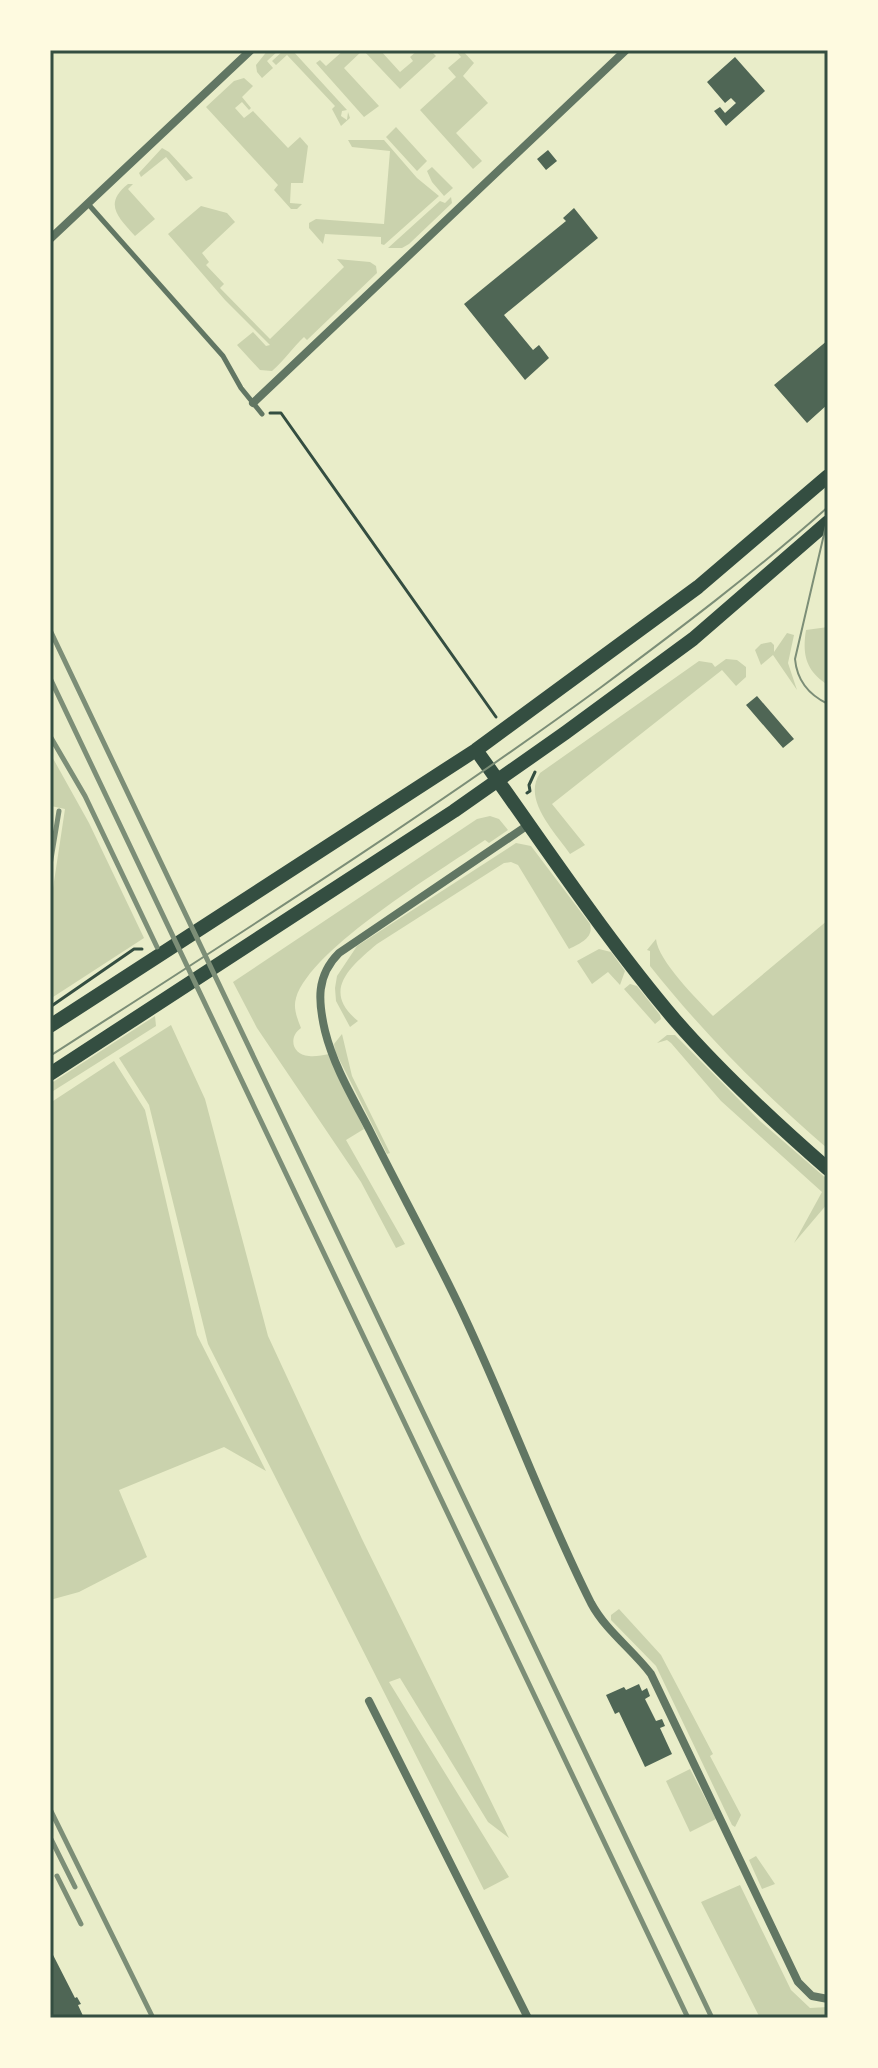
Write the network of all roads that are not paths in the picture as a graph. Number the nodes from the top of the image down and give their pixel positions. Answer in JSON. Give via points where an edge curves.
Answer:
{"nodes":[{"id":1,"x":251,"y":50,"type":"edge"},
{"id":2,"x":626,"y":50,"type":"edge"},
{"id":3,"x":89,"y":205,"type":"junction"},
{"id":4,"x":50,"y":239,"type":"edge"},
{"id":5,"x":253,"y":403,"type":"junction"},
{"id":6,"x":262,"y":414,"type":"road end"},
{"id":7,"x":828,"y":476,"type":"edge"},
{"id":8,"x":828,"y":522,"type":"edge"},
{"id":9,"x":476,"y":750,"type":"junction"},
{"id":10,"x":498,"y":780,"type":"junction"},
{"id":11,"x":528,"y":825,"type":"junction"},
{"id":12,"x":50,"y":1026,"type":"edge"},
{"id":13,"x":50,"y":1074,"type":"edge"},
{"id":14,"x":828,"y":1169,"type":"edge"},
{"id":15,"x":369,"y":1701,"type":"dead end"},
{"id":16,"x":828,"y":1999,"type":"edge"},
{"id":17,"x":528,"y":2018,"type":"edge"}],
"edges":[{"from":1,"to":3,"type":"street"},
{"from":2,"to":5,"type":"street"},
{"from":3,"to":4,"type":"street"},
{"from":3,"to":5,"type":"lane","via":[[223,356]]},
{"from":5,"to":6,"type":"lane"},
{"from":7,"to":9,"type":"main road","via":[[698,587]]},
{"from":8,"to":10,"type":"main road","via":[[693,639]]},
{"from":9,"to":10,"type":"main road"},
{"from":9,"to":12,"type":"main road","via":[[235,906],[145,956]]},
{"from":10,"to":11,"type":"main road"},
{"from":10,"to":13,"type":"main road"},
{"from":11,"to":14,"type":"main road","via":[[674,1018],[751,1100]]},
{"from":11,"to":16,"type":"street","via":[[339,953],[320,986],[325,1031],[344,1082],[504,1401],[591,1603],[651,1674],[798,1982],[812,1996]]},
{"from":15,"to":17,"type":"street"}]}
